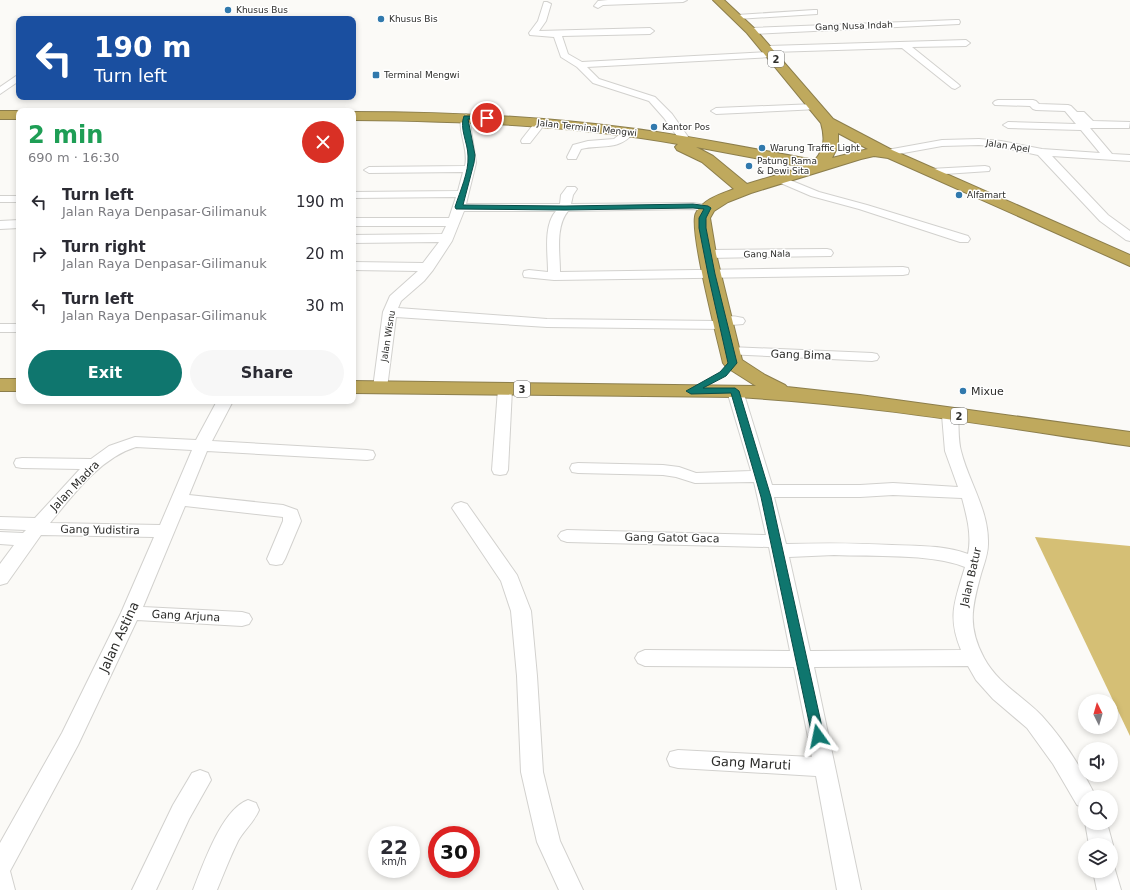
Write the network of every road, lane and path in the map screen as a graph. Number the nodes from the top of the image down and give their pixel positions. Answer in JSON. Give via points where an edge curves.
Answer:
{"nodes":[{"id":1,"x":683,"y":0,"type":"edge"},
{"id":2,"x":718,"y":0,"type":"edge"},
{"id":3,"x":547,"y":4,"type":"dead end"},
{"id":4,"x":598,"y":6,"type":"dead end"},
{"id":5,"x":814,"y":12,"type":"dead end"},
{"id":6,"x":892,"y":15,"type":"dead end"},
{"id":7,"x":737,"y":17,"type":"junction"},
{"id":8,"x":956,"y":22,"type":"dead end"},
{"id":9,"x":901,"y":24,"type":"junction"},
{"id":10,"x":650,"y":30,"type":"dead end"},
{"id":11,"x":751,"y":31,"type":"junction"},
{"id":12,"x":557,"y":34,"type":"junction"},
{"id":13,"x":966,"y":43,"type":"dead end"},
{"id":14,"x":904,"y":45,"type":"junction"},
{"id":15,"x":770,"y":51,"type":"junction"},
{"id":16,"x":580,"y":65,"type":"junction"},
{"id":17,"x":16,"y":79,"type":"edge"},
{"id":18,"x":955,"y":86,"type":"dead end"},
{"id":19,"x":0,"y":90,"type":"edge"},
{"id":20,"x":1066,"y":100,"type":"dead end"},
{"id":21,"x":998,"y":103,"type":"dead end"},
{"id":22,"x":815,"y":107,"type":"junction"},
{"id":23,"x":716,"y":110,"type":"dead end"},
{"id":24,"x":1119,"y":114,"type":"dead end"},
{"id":25,"x":0,"y":115,"type":"edge"},
{"id":26,"x":16,"y":115,"type":"edge"},
{"id":27,"x":356,"y":116,"type":"edge"},
{"id":28,"x":0,"y":120,"type":"edge"},
{"id":29,"x":16,"y":120,"type":"edge"},
{"id":30,"x":465,"y":120,"type":"junction"},
{"id":31,"x":356,"y":121,"type":"edge"},
{"id":32,"x":828,"y":122,"type":"junction"},
{"id":33,"x":1008,"y":125,"type":"dead end"},
{"id":34,"x":1129,"y":126,"type":"edge"},
{"id":35,"x":537,"y":127,"type":"junction"},
{"id":36,"x":1085,"y":127,"type":"junction"},
{"id":37,"x":626,"y":134,"type":"junction"},
{"id":38,"x":526,"y":141,"type":"dead end"},
{"id":39,"x":686,"y":141,"type":"junction"},
{"id":40,"x":1042,"y":152,"type":"junction"},
{"id":41,"x":887,"y":153,"type":"junction"},
{"id":42,"x":1108,"y":156,"type":"junction"},
{"id":43,"x":572,"y":157,"type":"dead end"},
{"id":44,"x":1130,"y":158,"type":"edge"},
{"id":45,"x":819,"y":166,"type":"junction"},
{"id":46,"x":470,"y":169,"type":"junction"},
{"id":47,"x":985,"y":169,"type":"dead end"},
{"id":48,"x":369,"y":170,"type":"dead end"},
{"id":49,"x":930,"y":172,"type":"junction"},
{"id":50,"x":780,"y":179,"type":"junction"},
{"id":51,"x":570,"y":189,"type":"dead end"},
{"id":52,"x":745,"y":190,"type":"junction"},
{"id":53,"x":462,"y":194,"type":"junction"},
{"id":54,"x":356,"y":195,"type":"edge"},
{"id":55,"x":0,"y":199,"type":"edge"},
{"id":56,"x":16,"y":199,"type":"edge"},
{"id":57,"x":459,"y":207,"type":"junction"},
{"id":58,"x":565,"y":208,"type":"junction"},
{"id":59,"x":708,"y":208,"type":"junction"},
{"id":60,"x":356,"y":222,"type":"edge"},
{"id":61,"x":453,"y":222,"type":"junction"},
{"id":62,"x":16,"y":224,"type":"edge"},
{"id":63,"x":0,"y":225,"type":"edge"},
{"id":64,"x":1130,"y":237,"type":"edge"},
{"id":65,"x":446,"y":238,"type":"junction"},
{"id":66,"x":356,"y":239,"type":"edge"},
{"id":67,"x":964,"y":240,"type":"dead end"},
{"id":68,"x":826,"y":253,"type":"dead end"},
{"id":69,"x":707,"y":254,"type":"junction"},
{"id":70,"x":1130,"y":261,"type":"edge"},
{"id":71,"x":356,"y":266,"type":"edge"},
{"id":72,"x":428,"y":267,"type":"junction"},
{"id":73,"x":903,"y":271,"type":"dead end"},
{"id":74,"x":528,"y":274,"type":"dead end"},
{"id":75,"x":712,"y":274,"type":"junction"},
{"id":76,"x":554,"y":276,"type":"junction"},
{"id":77,"x":390,"y":312,"type":"junction"},
{"id":78,"x":728,"y":322,"type":"junction"},
{"id":79,"x":0,"y":328,"type":"edge"},
{"id":80,"x":16,"y":328,"type":"edge"},
{"id":81,"x":731,"y":357,"type":"junction"},
{"id":82,"x":872,"y":357,"type":"dead end"},
{"id":83,"x":0,"y":385,"type":"edge"},
{"id":84,"x":16,"y":385,"type":"edge"},
{"id":85,"x":356,"y":387,"type":"edge"},
{"id":86,"x":380,"y":388,"type":"junction"},
{"id":87,"x":505,"y":389,"type":"junction"},
{"id":88,"x":691,"y":391,"type":"junction"},
{"id":89,"x":735,"y":391,"type":"junction"},
{"id":90,"x":788,"y":393,"type":"junction"},
{"id":91,"x":223,"y":404,"type":"edge"},
{"id":92,"x":950,"y":415,"type":"junction"},
{"id":93,"x":1130,"y":440,"type":"edge"},
{"id":94,"x":202,"y":445,"type":"junction"},
{"id":95,"x":367,"y":456,"type":"dead end"},
{"id":96,"x":22,"y":463,"type":"dead end"},
{"id":97,"x":93,"y":464,"type":"junction"},
{"id":98,"x":578,"y":468,"type":"dead end"},
{"id":99,"x":500,"y":470,"type":"dead end"},
{"id":100,"x":763,"y":484,"type":"junction"},
{"id":101,"x":969,"y":493,"type":"junction"},
{"id":102,"x":178,"y":500,"type":"junction"},
{"id":103,"x":461,"y":508,"type":"dead end"},
{"id":104,"x":0,"y":523,"type":"edge"},
{"id":105,"x":33,"y":531,"type":"junction"},
{"id":106,"x":166,"y":531,"type":"junction"},
{"id":107,"x":567,"y":536,"type":"dead end"},
{"id":108,"x":0,"y":538,"type":"edge"},
{"id":109,"x":778,"y":546,"type":"junction"},
{"id":110,"x":276,"y":558,"type":"dead end"},
{"id":111,"x":975,"y":564,"type":"junction"},
{"id":112,"x":0,"y":578,"type":"edge"},
{"id":113,"x":131,"y":612,"type":"junction"},
{"id":114,"x":242,"y":619,"type":"dead end"},
{"id":115,"x":645,"y":658,"type":"dead end"},
{"id":116,"x":974,"y":658,"type":"junction"},
{"id":117,"x":801,"y":659,"type":"junction"},
{"id":118,"x":678,"y":759,"type":"dead end"},
{"id":119,"x":825,"y":767,"type":"junction"},
{"id":120,"x":200,"y":780,"type":"dead end"},
{"id":121,"x":1080,"y":790,"type":"edge"},
{"id":122,"x":248,"y":810,"type":"dead end"},
{"id":123,"x":0,"y":866,"type":"edge"},
{"id":124,"x":0,"y":876,"type":"edge"},
{"id":125,"x":1106,"y":878,"type":"edge"},
{"id":126,"x":3,"y":890,"type":"edge"},
{"id":127,"x":144,"y":890,"type":"edge"},
{"id":128,"x":205,"y":890,"type":"edge"},
{"id":129,"x":571,"y":890,"type":"edge"},
{"id":130,"x":849,"y":890,"type":"edge"},
{"id":131,"x":1109,"y":890,"type":"edge"}],
"edges":[{"from":1,"to":4,"type":"street","via":[[612,2],[601,3]]},
{"from":2,"to":7,"type":"highway","number":"2"},
{"from":3,"to":12,"type":"street","via":[[542,21],[533,33]]},
{"from":5,"to":7,"type":"street"},
{"from":6,"to":9,"type":"street"},
{"from":7,"to":11,"type":"highway","number":"2"},
{"from":8,"to":9,"type":"street","name":"Gang Nusa Indah"},
{"from":9,"to":11,"type":"street","name":"Gang Nusa Indah"},
{"from":10,"to":12,"type":"street"},
{"from":11,"to":15,"type":"highway","number":"2"},
{"from":12,"to":16,"type":"street","via":[[564,55]]},
{"from":13,"to":14,"type":"street"},
{"from":14,"to":15,"type":"street"},
{"from":14,"to":18,"type":"street"},
{"from":15,"to":16,"type":"street"},
{"from":15,"to":22,"type":"highway","number":"2"},
{"from":16,"to":39,"type":"street","via":[[596,81],[652,99]]},
{"from":17,"to":19,"type":"street"},
{"from":20,"to":34,"type":"street","via":[[1088,123]]},
{"from":21,"to":36,"type":"street","via":[[1033,103],[1036,108],[1068,108]]},
{"from":22,"to":23,"type":"street"},
{"from":22,"to":32,"type":"highway","number":"2"},
{"from":24,"to":34,"type":"street"},
{"from":25,"to":26,"type":"highway"},
{"from":27,"to":30,"type":"highway","name":"Jalan Terminal Mengwi"},
{"from":28,"to":29,"type":"highway"},
{"from":30,"to":31,"type":"highway","name":"Jalan Terminal Mengwi"},
{"from":30,"to":35,"type":"highway","name":"Jalan Terminal Mengwi"},
{"from":30,"to":37,"type":"highway","name":"Jalan Terminal Mengwi","via":[[530,121]]},
{"from":30,"to":46,"type":"street","name":"Jalan Wisnu","via":[[472,155]]},
{"from":32,"to":41,"type":"highway","number":"2"},
{"from":32,"to":45,"type":"highway","via":[[832,139],[827,156]]},
{"from":33,"to":36,"type":"street"},
{"from":35,"to":37,"type":"highway","name":"Jalan Terminal Mengwi"},
{"from":35,"to":38,"type":"street"},
{"from":36,"to":42,"type":"street"},
{"from":37,"to":39,"type":"highway","name":"Jalan Terminal Mengwi"},
{"from":37,"to":43,"type":"street","via":[[617,142],[577,147]]},
{"from":37,"to":52,"type":"highway","name":"Jalan Terminal Mengwi","via":[[696,152]]},
{"from":39,"to":45,"type":"highway","name":"Jalan Terminal Mengwi"},
{"from":40,"to":41,"type":"street","name":"Jalan Apel","via":[[992,142],[973,142],[942,143]]},
{"from":40,"to":42,"type":"street","name":"Jalan Apel"},
{"from":40,"to":64,"type":"street","via":[[1104,218]]},
{"from":41,"to":45,"type":"highway","via":[[858,155]]},
{"from":41,"to":49,"type":"highway","number":"2"},
{"from":42,"to":44,"type":"street","name":"Jalan Apel"},
{"from":45,"to":50,"type":"highway"},
{"from":46,"to":48,"type":"street"},
{"from":46,"to":53,"type":"street","name":"Jalan Wisnu"},
{"from":47,"to":49,"type":"street"},
{"from":49,"to":70,"type":"highway","number":"2"},
{"from":50,"to":52,"type":"highway"},
{"from":50,"to":67,"type":"street","via":[[815,194]]},
{"from":51,"to":58,"type":"street"},
{"from":52,"to":59,"type":"highway"},
{"from":53,"to":54,"type":"street"},
{"from":53,"to":57,"type":"street","name":"Jalan Wisnu"},
{"from":55,"to":56,"type":"street"},
{"from":57,"to":58,"type":"street"},
{"from":57,"to":61,"type":"street","name":"Jalan Wisnu"},
{"from":58,"to":59,"type":"street"},
{"from":58,"to":76,"type":"street","via":[[557,217],[554,228]]},
{"from":59,"to":69,"type":"highway","via":[[702,218]]},
{"from":60,"to":61,"type":"street"},
{"from":61,"to":65,"type":"street","name":"Jalan Wisnu"},
{"from":62,"to":63,"type":"street"},
{"from":65,"to":66,"type":"street"},
{"from":65,"to":72,"type":"street","name":"Jalan Wisnu"},
{"from":68,"to":69,"type":"street","name":"Gang Nala"},
{"from":69,"to":75,"type":"highway"},
{"from":71,"to":72,"type":"street"},
{"from":72,"to":77,"type":"street","name":"Jalan Wisnu","via":[[396,299]]},
{"from":73,"to":75,"type":"street"},
{"from":74,"to":76,"type":"street"},
{"from":75,"to":76,"type":"street"},
{"from":75,"to":78,"type":"highway"},
{"from":77,"to":78,"type":"street","via":[[547,323]]},
{"from":77,"to":86,"type":"street","name":"Jalan Wisnu"},
{"from":78,"to":81,"type":"highway"},
{"from":79,"to":80,"type":"street"},
{"from":81,"to":82,"type":"street","name":"Gang Bima"},
{"from":81,"to":88,"type":"highway","number":"3","via":[[723,374],[709,384]]},
{"from":81,"to":90,"type":"highway","number":"2","via":[[758,379]]},
{"from":83,"to":84,"type":"highway"},
{"from":85,"to":86,"type":"highway","number":"3"},
{"from":86,"to":87,"type":"highway","number":"3"},
{"from":87,"to":88,"type":"highway","number":"3"},
{"from":87,"to":99,"type":"street"},
{"from":88,"to":89,"type":"highway","number":"3"},
{"from":89,"to":90,"type":"highway","number":"3"},
{"from":89,"to":100,"type":"street"},
{"from":90,"to":92,"type":"highway","number":"2"},
{"from":91,"to":94,"type":"street","name":"Jalan Astina"},
{"from":92,"to":93,"type":"highway","number":"2"},
{"from":92,"to":101,"type":"street","name":"Jalan Batur","via":[[953,451]]},
{"from":94,"to":95,"type":"street","name":"Jalan Madra"},
{"from":94,"to":97,"type":"street","name":"Jalan Madra","via":[[135,442],[122,445]]},
{"from":94,"to":102,"type":"street","name":"Jalan Astina"},
{"from":96,"to":97,"type":"street"},
{"from":97,"to":105,"type":"street","name":"Jalan Madra"},
{"from":98,"to":100,"type":"street","via":[[663,470],[695,478]]},
{"from":100,"to":101,"type":"street","via":[[860,491],[893,489]]},
{"from":100,"to":109,"type":"street"},
{"from":101,"to":111,"type":"street","name":"Jalan Batur","via":[[978,526],[979,546]]},
{"from":102,"to":106,"type":"street","name":"Jalan Astina"},
{"from":102,"to":110,"type":"street","via":[[291,514],[292,521]]},
{"from":103,"to":129,"type":"street","via":[[510,580],[521,611],[532,772],[549,842]]},
{"from":104,"to":105,"type":"street"},
{"from":105,"to":106,"type":"street","name":"Gang Yudistira"},
{"from":105,"to":108,"type":"street"},
{"from":105,"to":112,"type":"street","name":"Jalan Madra"},
{"from":106,"to":113,"type":"street","name":"Jalan Astina"},
{"from":107,"to":109,"type":"street","name":"Gang Gatot Gaca"},
{"from":109,"to":111,"type":"street","name":"Gang Gatot Gaca","via":[[922,552],[952,555]]},
{"from":109,"to":117,"type":"street"},
{"from":111,"to":116,"type":"street","name":"Jalan Batur","via":[[963,604],[962,619]]},
{"from":113,"to":114,"type":"street","name":"Gang Arjuna"},
{"from":113,"to":123,"type":"street","name":"Jalan Astina","via":[[70,739]]},
{"from":115,"to":117,"type":"street"},
{"from":116,"to":117,"type":"street"},
{"from":116,"to":121,"type":"street","name":"Jalan Batur","via":[[1000,693],[1034,722]]},
{"from":117,"to":119,"type":"street"},
{"from":118,"to":119,"type":"street","name":"Gang Maruti"},
{"from":119,"to":130,"type":"street"},
{"from":120,"to":127,"type":"street"},
{"from":122,"to":128,"type":"street","via":[[231,832]]},
{"from":124,"to":126,"type":"street"},
{"from":125,"to":131,"type":"street"}]}
